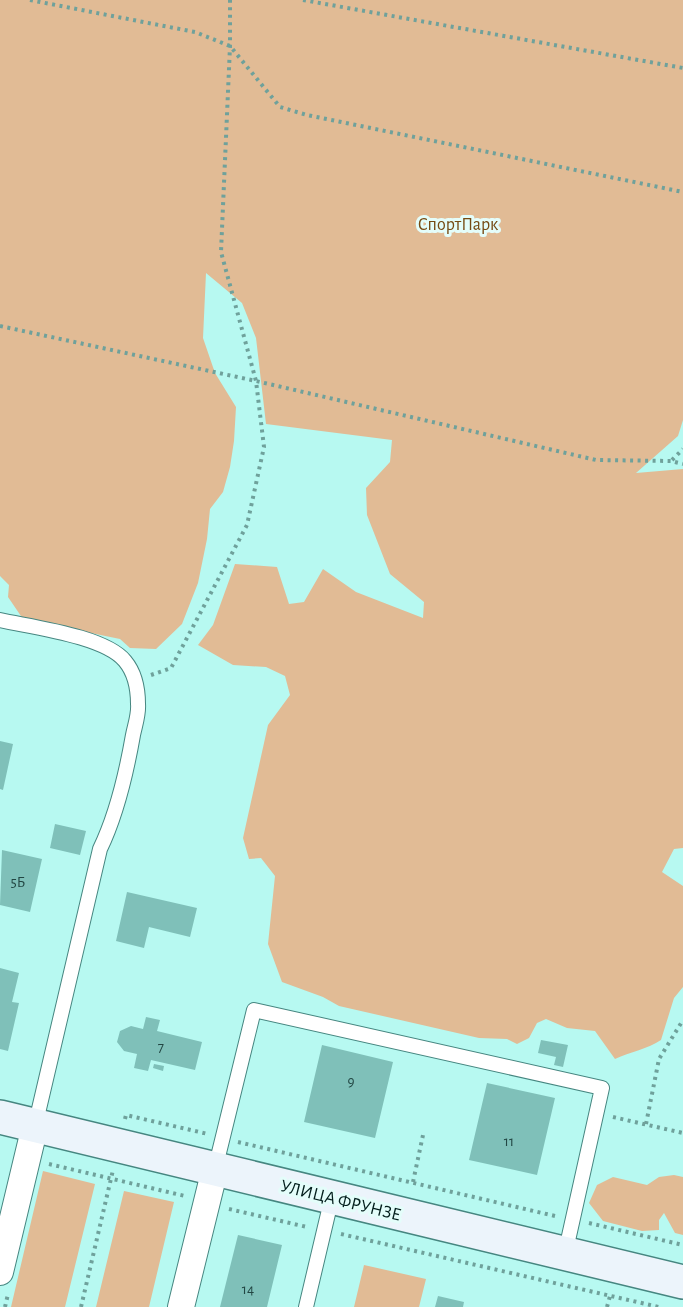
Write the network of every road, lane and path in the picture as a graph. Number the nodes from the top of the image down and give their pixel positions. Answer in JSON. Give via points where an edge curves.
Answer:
{"nodes":[{"id":1,"x":30,"y":0,"type":"edge"},
{"id":2,"x":230,"y":0,"type":"edge"},
{"id":3,"x":303,"y":0,"type":"edge"},
{"id":4,"x":230,"y":46,"type":"junction"},
{"id":5,"x":683,"y":68,"type":"edge"},
{"id":6,"x":683,"y":192,"type":"edge"},
{"id":7,"x":0,"y":326,"type":"edge"},
{"id":8,"x":256,"y":381,"type":"junction"},
{"id":9,"x":683,"y":450,"type":"edge"},
{"id":10,"x":671,"y":461,"type":"junction"},
{"id":11,"x":683,"y":465,"type":"edge"},
{"id":12,"x":0,"y":620,"type":"edge"},
{"id":13,"x":136,"y":681,"type":"junction"},
{"id":14,"x":683,"y":1020,"type":"edge"},
{"id":15,"x":596,"y":1113,"type":"junction"},
{"id":16,"x":0,"y":1117,"type":"edge"},
{"id":17,"x":646,"y":1124,"type":"junction"},
{"id":18,"x":35,"y":1126,"type":"junction"},
{"id":19,"x":683,"y":1133,"type":"edge"},
{"id":20,"x":423,"y":1135,"type":"dead end"},
{"id":21,"x":223,"y":1138,"type":"junction"},
{"id":22,"x":118,"y":1146,"type":"junction"},
{"id":23,"x":40,"y":1162,"type":"dead end"},
{"id":24,"x":215,"y":1169,"type":"junction"},
{"id":25,"x":111,"y":1179,"type":"junction"},
{"id":26,"x":413,"y":1182,"type":"junction"},
{"id":27,"x":332,"y":1197,"type":"junction"},
{"id":28,"x":207,"y":1203,"type":"junction"},
{"id":29,"x":572,"y":1220,"type":"junction"},
{"id":30,"x":324,"y":1231,"type":"junction"},
{"id":31,"x":683,"y":1245,"type":"edge"},
{"id":32,"x":565,"y":1254,"type":"junction"},
{"id":33,"x":5,"y":1279,"type":"edge"},
{"id":34,"x":683,"y":1282,"type":"edge"},
{"id":35,"x":610,"y":1296,"type":"junction"},
{"id":36,"x":5,"y":1307,"type":"edge"},
{"id":37,"x":81,"y":1307,"type":"edge"},
{"id":38,"x":181,"y":1307,"type":"edge"},
{"id":39,"x":306,"y":1307,"type":"edge"},
{"id":40,"x":607,"y":1307,"type":"edge"},
{"id":41,"x":659,"y":1307,"type":"edge"}],
"edges":[{"from":1,"to":4,"type":"path","via":[[195,32]]},
{"from":2,"to":4,"type":"path"},
{"from":3,"to":5,"type":"path"},
{"from":4,"to":6,"type":"path","via":[[280,107]]},
{"from":4,"to":8,"type":"path","via":[[220,252]]},
{"from":7,"to":8,"type":"path"},
{"from":8,"to":10,"type":"path","via":[[596,460]]},
{"from":8,"to":13,"type":"path","via":[[264,447],[247,525],[171,668]]},
{"from":9,"to":10,"type":"path"},
{"from":10,"to":11,"type":"path"},
{"from":12,"to":13,"type":"lane","via":[[75,636],[107,648],[124,660]]},
{"from":13,"to":18,"type":"lane","via":[[139,706],[130,756],[113,823],[100,849]]},
{"from":14,"to":17,"type":"path","via":[[659,1059]]},
{"from":15,"to":17,"type":"path"},
{"from":15,"to":21,"type":"lane","via":[[602,1088],[254,1010]]},
{"from":15,"to":29,"type":"lane"},
{"from":16,"to":18,"type":"street","name":"УЛИЦА ФРУНЗЕ"},
{"from":17,"to":19,"type":"path"},
{"from":18,"to":22,"type":"street","name":"УЛИЦА ФРУНЗЕ"},
{"from":18,"to":33,"type":"street"},
{"from":20,"to":26,"type":"path"},
{"from":21,"to":22,"type":"path","via":[[126,1115]]},
{"from":21,"to":24,"type":"lane"},
{"from":21,"to":26,"type":"path"},
{"from":22,"to":24,"type":"street","name":"УЛИЦА ФРУНЗЕ"},
{"from":22,"to":25,"type":"path"},
{"from":23,"to":25,"type":"path"},
{"from":24,"to":27,"type":"street","name":"УЛИЦА ФРУНЗЕ"},
{"from":24,"to":28,"type":"street"},
{"from":25,"to":28,"type":"path"},
{"from":25,"to":37,"type":"path"},
{"from":26,"to":29,"type":"path"},
{"from":27,"to":30,"type":"lane"},
{"from":27,"to":32,"type":"street","name":"УЛИЦА ФРУНЗЕ"},
{"from":28,"to":30,"type":"path"},
{"from":28,"to":38,"type":"street"},
{"from":29,"to":31,"type":"path"},
{"from":29,"to":32,"type":"lane"},
{"from":30,"to":35,"type":"path"},
{"from":30,"to":39,"type":"lane"},
{"from":32,"to":34,"type":"street","name":"УЛИЦА ФРУНЗЕ"},
{"from":33,"to":36,"type":"path"},
{"from":35,"to":40,"type":"path"},
{"from":35,"to":41,"type":"path"}]}
